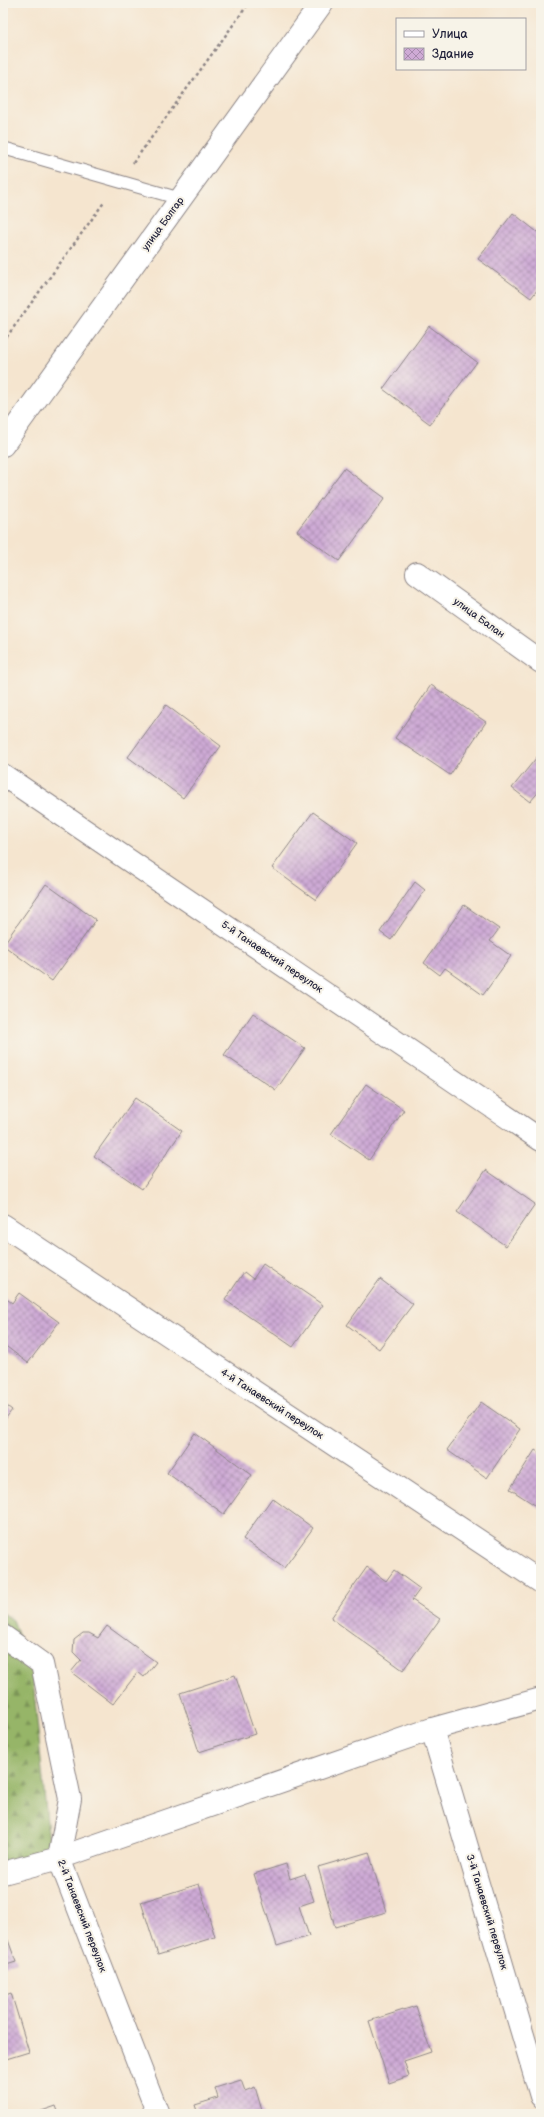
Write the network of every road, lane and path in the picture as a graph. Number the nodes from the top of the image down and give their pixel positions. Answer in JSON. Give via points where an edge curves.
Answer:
{"nodes":[{"id":1,"x":322,"y":3,"type":"edge"},
{"id":2,"x":3,"y":148,"type":"edge"},
{"id":3,"x":181,"y":199,"type":"junction"},
{"id":4,"x":3,"y":445,"type":"edge"},
{"id":5,"x":416,"y":573,"type":"dead end"},
{"id":6,"x":541,"y":662,"type":"edge"},
{"id":7,"x":3,"y":774,"type":"edge"},
{"id":8,"x":541,"y":1140,"type":"edge"},
{"id":9,"x":3,"y":1225,"type":"edge"},
{"id":10,"x":541,"y":1582,"type":"edge"},
{"id":11,"x":3,"y":1636,"type":"edge"},
{"id":12,"x":541,"y":1699,"type":"edge"},
{"id":13,"x":432,"y":1729,"type":"junction"},
{"id":14,"x":59,"y":1858,"type":"junction"},
{"id":15,"x":3,"y":1873,"type":"edge"},
{"id":16,"x":541,"y":2096,"type":"edge"},
{"id":17,"x":158,"y":2114,"type":"edge"}],
"edges":[{"from":1,"to":3,"type":"street","name":"улица Болгар"},
{"from":2,"to":3,"type":"lane"},
{"from":3,"to":4,"type":"street","name":"улица Болгар"},
{"from":5,"to":6,"type":"street","name":"улица Балан"},
{"from":7,"to":8,"type":"street","name":"5-й Танаевский переулок"},
{"from":9,"to":10,"type":"street","name":"4-й Танаевский переулок"},
{"from":11,"to":14,"type":"street","name":"2-й Танаевский переулок","via":[[42,1664],[70,1799]]},
{"from":12,"to":13,"type":"street"},
{"from":13,"to":14,"type":"street"},
{"from":13,"to":16,"type":"street","name":"3-й Танаевский переулок"},
{"from":14,"to":15,"type":"street"},
{"from":14,"to":17,"type":"street","name":"2-й Танаевский переулок"}]}
